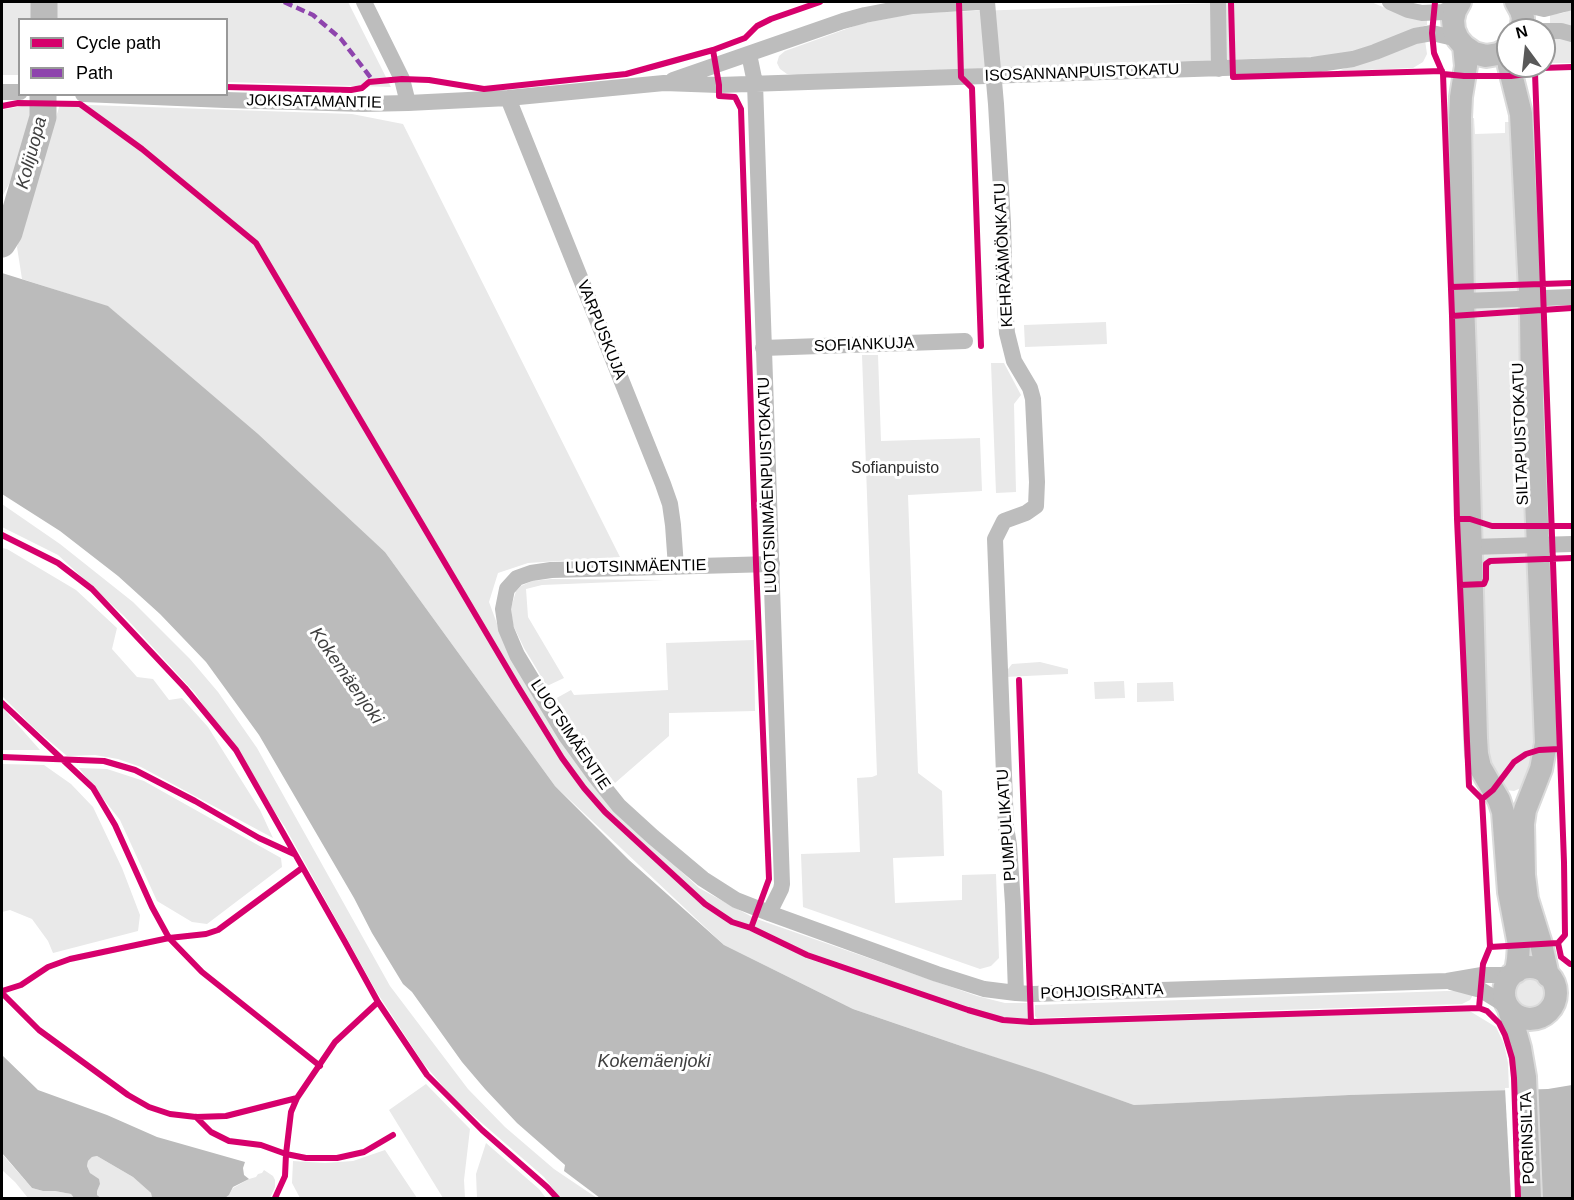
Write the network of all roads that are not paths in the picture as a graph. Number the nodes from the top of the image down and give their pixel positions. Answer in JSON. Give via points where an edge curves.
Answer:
{"nodes":[{"id":1,"x":363,"y":2,"type":"edge"},
{"id":2,"x":980,"y":2,"type":"edge"},
{"id":3,"x":987,"y":2,"type":"edge"},
{"id":4,"x":1218,"y":2,"type":"edge"},
{"id":5,"x":1390,"y":2,"type":"edge"},
{"id":6,"x":1517,"y":2,"type":"edge"},
{"id":7,"x":1572,"y":2,"type":"edge"},
{"id":8,"x":1458,"y":3,"type":"edge"},
{"id":9,"x":1522,"y":18,"type":"edge"},
{"id":10,"x":1556,"y":31,"type":"edge"},
{"id":11,"x":1572,"y":34,"type":"edge"},
{"id":12,"x":1461,"y":43,"type":"junction"},
{"id":13,"x":749,"y":54,"type":"junction"},
{"id":14,"x":1496,"y":54,"type":"edge"},
{"id":15,"x":1219,"y":69,"type":"junction"},
{"id":16,"x":993,"y":76,"type":"junction"},
{"id":17,"x":1512,"y":78,"type":"edge"},
{"id":18,"x":664,"y":83,"type":"junction"},
{"id":19,"x":755,"y":83,"type":"junction"},
{"id":20,"x":2,"y":92,"type":"edge"},
{"id":21,"x":18,"y":93,"type":"edge"},
{"id":22,"x":140,"y":96,"type":"edge"},
{"id":23,"x":508,"y":98,"type":"junction"},
{"id":24,"x":408,"y":103,"type":"junction"},
{"id":25,"x":1572,"y":297,"type":"edge"},
{"id":26,"x":1530,"y":299,"type":"junction"},
{"id":27,"x":1463,"y":301,"type":"junction"},
{"id":28,"x":964,"y":341,"type":"dead end"},
{"id":29,"x":763,"y":348,"type":"junction"},
{"id":30,"x":1538,"y":544,"type":"junction"},
{"id":31,"x":1572,"y":544,"type":"edge"},
{"id":32,"x":1471,"y":547,"type":"junction"},
{"id":33,"x":772,"y":564,"type":"junction"},
{"id":34,"x":676,"y":567,"type":"junction"},
{"id":35,"x":507,"y":589,"type":"joint"},
{"id":36,"x":998,"y":657,"type":"joint"},
{"id":37,"x":1534,"y":788,"type":"junction"},
{"id":38,"x":1493,"y":790,"type":"junction"},
{"id":39,"x":769,"y":914,"type":"junction"},
{"id":40,"x":1514,"y":974,"type":"junction"},
{"id":41,"x":1558,"y":980,"type":"edge"},
{"id":42,"x":1448,"y":981,"type":"junction"},
{"id":43,"x":1016,"y":993,"type":"junction"},
{"id":44,"x":1572,"y":1006,"type":"edge"},
{"id":45,"x":1508,"y":1007,"type":"junction"},
{"id":46,"x":1546,"y":1013,"type":"junction"},
{"id":47,"x":1526,"y":1077,"type":"junction"},
{"id":48,"x":1530,"y":1198,"type":"edge"}],
"edges":[{"from":1,"to":24,"type":"street","via":[[402,79]]},
{"from":2,"to":13,"type":"street","name":"ISOSANNANPUISTOKATU","via":[[913,6],[865,15]]},
{"from":3,"to":16,"type":"street"},
{"from":4,"to":15,"type":"street"},
{"from":5,"to":8,"type":"street","via":[[1422,13],[1443,12]]},
{"from":6,"to":7,"type":"street","via":[[1544,9]]},
{"from":6,"to":9,"type":"main road"},
{"from":8,"to":12,"type":"main road","via":[[1453,20]]},
{"from":10,"to":11,"type":"street"},
{"from":12,"to":14,"type":"main road","via":[[1474,53]]},
{"from":12,"to":15,"type":"street","name":"ISOSANNANPUISTOKATU","via":[[1432,33],[1334,63]]},
{"from":12,"to":27,"type":"main road","via":[[1466,66],[1460,118]]},
{"from":13,"to":18,"type":"street","name":"ISOSANNANPUISTOKATU"},
{"from":13,"to":19,"type":"street","name":"LUOTSINMÄENPUISTOKATU"},
{"from":15,"to":16,"type":"street","name":"ISOSANNANPUISTOKATU"},
{"from":16,"to":19,"type":"street","name":"ISOSANNANPUISTOKATU"},
{"from":16,"to":36,"type":"street","name":"KEHRÄÄMÖNKATU","via":[[1007,333],[1014,361],[1033,399],[1038,482],[1036,506],[1004,520],[995,539]]},
{"from":17,"to":26,"type":"main road","name":"SILTAPUISTOKATU","via":[[1521,114]]},
{"from":18,"to":19,"type":"street","name":"ISOSANNANPUISTOKATU"},
{"from":18,"to":23,"type":"street","name":"ISOSANNANPUISTOKATU"},
{"from":19,"to":29,"type":"street","name":"LUOTSINMÄENPUISTOKATU"},
{"from":20,"to":21,"type":"street"},
{"from":22,"to":24,"type":"street","name":"JOKISATAMANTIE"},
{"from":23,"to":24,"type":"street","name":"JOKISATAMANTIE"},
{"from":23,"to":34,"type":"street","name":"VARPUSKUJA","via":[[663,484],[670,504]]},
{"from":25,"to":26,"type":"street"},
{"from":26,"to":27,"type":"street"},
{"from":26,"to":30,"type":"main road","name":"SILTAPUISTOKATU"},
{"from":27,"to":32,"type":"main road"},
{"from":28,"to":29,"type":"street","name":"SOFIANKUJA"},
{"from":29,"to":33,"type":"street","name":"LUOTSINMÄENPUISTOKATU"},
{"from":30,"to":31,"type":"street"},
{"from":30,"to":32,"type":"street"},
{"from":30,"to":37,"type":"main road","name":"SILTAPUISTOKATU","via":[[1546,743]]},
{"from":32,"to":38,"type":"main road","via":[[1477,754]]},
{"from":33,"to":34,"type":"street","name":"LUOTSINMÄENTIE"},
{"from":33,"to":39,"type":"street","name":"LUOTSINMÄENPUISTOKATU","via":[[782,884]]},
{"from":34,"to":35,"type":"street","name":"LUOTSINMÄENTIE","via":[[551,570],[517,578]]},
{"from":35,"to":39,"type":"street","name":"LUOTSIMÄENTIE","via":[[503,609],[517,655],[566,736],[619,806],[703,879],[736,900]]},
{"from":36,"to":43,"type":"street","name":"PUMPULIKATU"},
{"from":37,"to":38,"type":"main road","via":[[1513,799]]},
{"from":37,"to":41,"type":"main road","name":"SILTAPUISTOKATU","via":[[1523,824],[1527,899],[1541,944]]},
{"from":38,"to":40,"type":"main road","via":[[1503,812],[1509,892],[1519,945]]},
{"from":39,"to":43,"type":"street","name":"POHJOISRANTA","via":[[984,989]]},
{"from":40,"to":41,"type":"main road","via":[[1535,968]]},
{"from":40,"to":42,"type":"street","name":"POHJOISRANTA"},
{"from":40,"to":45,"type":"main road","via":[[1505,988]]},
{"from":41,"to":46,"type":"main road"},
{"from":42,"to":43,"type":"street","name":"POHJOISRANTA"},
{"from":42,"to":45,"type":"street","name":"POHJOISRANTA","via":[[1481,990]]},
{"from":44,"to":46,"type":"main road"},
{"from":45,"to":46,"type":"main road","via":[[1524,1018]]},
{"from":45,"to":47,"type":"main road","name":"PORINSILTA"},
{"from":46,"to":47,"type":"main road","name":"PORINSILTA","via":[[1535,1033]]},
{"from":47,"to":48,"type":"main road","name":"PORINSILTA"}]}
